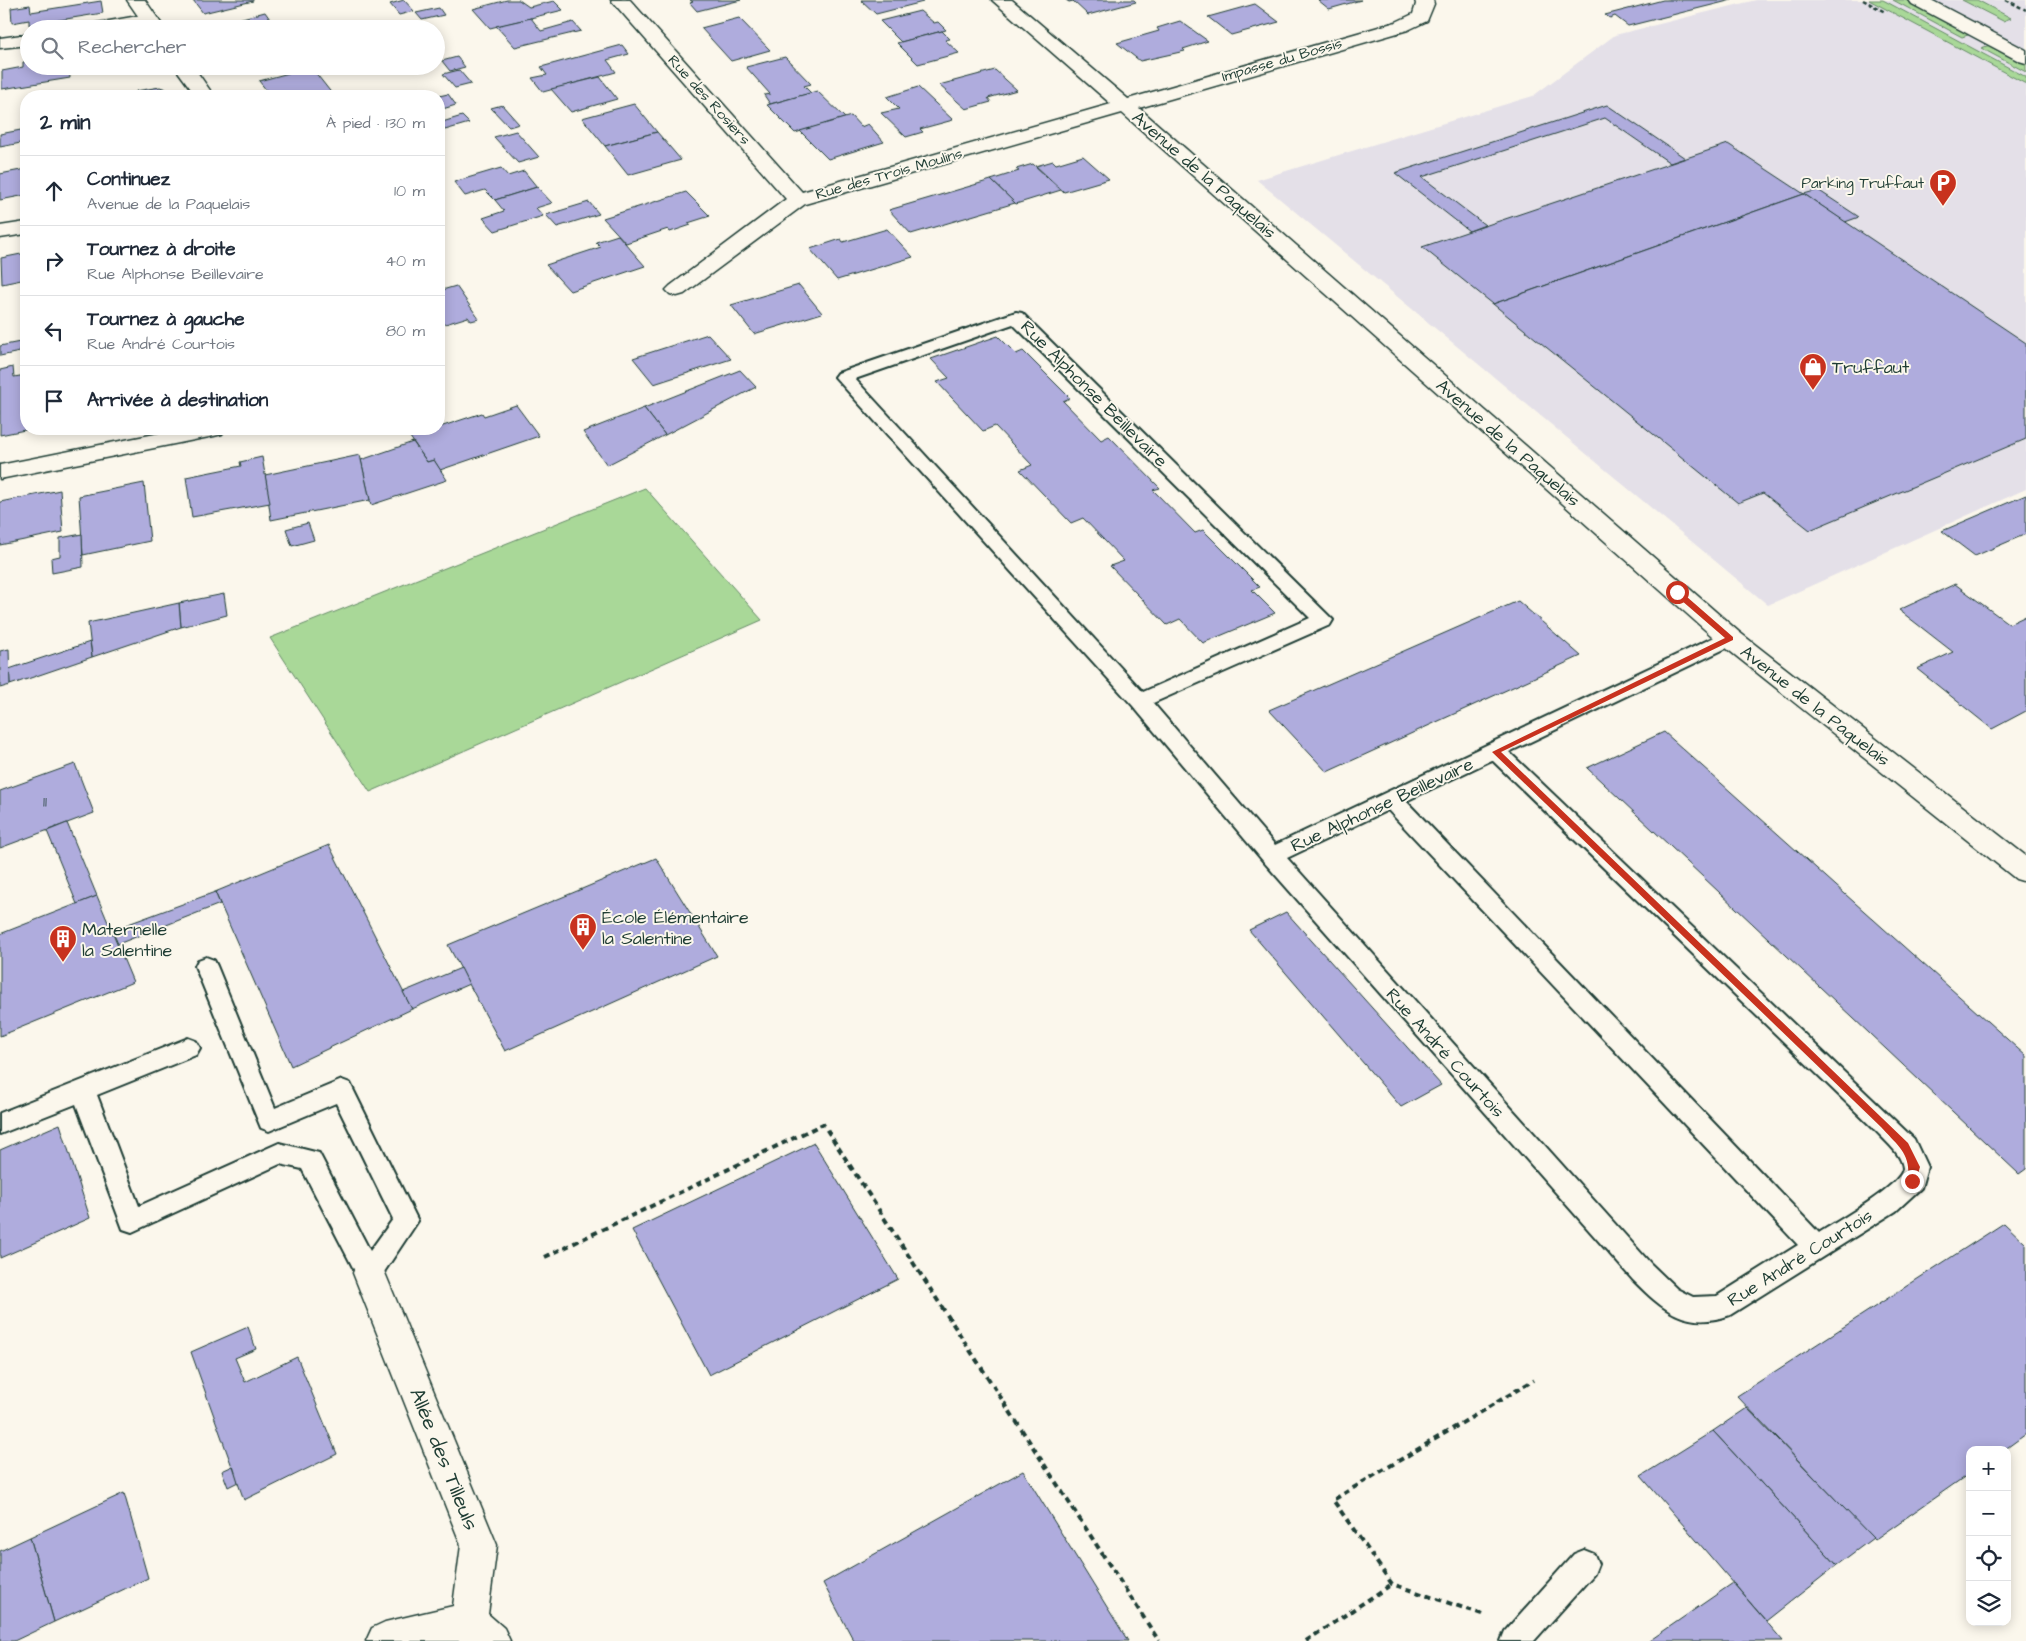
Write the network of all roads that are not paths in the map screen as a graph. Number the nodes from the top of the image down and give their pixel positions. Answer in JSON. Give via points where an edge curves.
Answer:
{"nodes":[{"id":1,"x":136,"y":0,"type":"edge"},
{"id":2,"x":620,"y":0,"type":"edge"},
{"id":3,"x":1001,"y":0,"type":"edge"},
{"id":4,"x":1424,"y":0,"type":"edge"},
{"id":5,"x":1918,"y":0,"type":"edge"},
{"id":6,"x":1950,"y":0,"type":"edge"},
{"id":7,"x":150,"y":20,"type":"edge"},
{"id":8,"x":2026,"y":39,"type":"edge"},
{"id":9,"x":20,"y":40,"type":"edge"},
{"id":10,"x":0,"y":43,"type":"edge"},
{"id":11,"x":2026,"y":57,"type":"edge"},
{"id":12,"x":190,"y":75,"type":"edge"},
{"id":13,"x":201,"y":90,"type":"edge"},
{"id":14,"x":1124,"y":105,"type":"junction"},
{"id":15,"x":798,"y":200,"type":"junction"},
{"id":16,"x":20,"y":229,"type":"edge"},
{"id":17,"x":0,"y":232,"type":"edge"},
{"id":18,"x":677,"y":290,"type":"dead end"},
{"id":19,"x":184,"y":435,"type":"edge"},
{"id":20,"x":0,"y":472,"type":"edge"},
{"id":21,"x":1730,"y":638,"type":"junction"},
{"id":22,"x":1140,"y":701,"type":"junction"},
{"id":23,"x":1496,"y":752,"type":"junction"},
{"id":24,"x":1392,"y":800,"type":"junction"},
{"id":25,"x":1272,"y":856,"type":"junction"},
{"id":26,"x":2026,"y":871,"type":"edge"},
{"id":27,"x":206,"y":966,"type":"dead end"},
{"id":28,"x":188,"y":1048,"type":"dead end"},
{"id":29,"x":82,"y":1090,"type":"junction"},
{"id":30,"x":0,"y":1124,"type":"edge"},
{"id":31,"x":1817,"y":1248,"type":"junction"},
{"id":32,"x":369,"y":1274,"type":"junction"},
{"id":33,"x":1584,"y":1564,"type":"dead end"},
{"id":34,"x":480,"y":1631,"type":"edge"},
{"id":35,"x":1521,"y":1635,"type":"edge"},
{"id":36,"x":386,"y":1641,"type":"edge"}],
"edges":[{"from":1,"to":7,"type":"street"},
{"from":2,"to":15,"type":"street","name":"Rue des Rosiers"},
{"from":3,"to":14,"type":"street","name":"Avenue de la Paquelais"},
{"from":4,"to":14,"type":"street","name":"Impasse du Bossis","via":[[1421,17],[1402,26]]},
{"from":5,"to":11,"type":"street"},
{"from":6,"to":8,"type":"street"},
{"from":9,"to":10,"type":"street"},
{"from":12,"to":13,"type":"street"},
{"from":14,"to":15,"type":"street","name":"Rue des Trois Moulins"},
{"from":14,"to":21,"type":"street","name":"Avenue de la Paquelais"},
{"from":15,"to":18,"type":"street","name":"Rue des Trois Moulins"},
{"from":16,"to":17,"type":"street"},
{"from":19,"to":20,"type":"street"},
{"from":21,"to":23,"type":"lane","name":"Rue Alphonse Beillevaire"},
{"from":21,"to":26,"type":"street","name":"Avenue de la Paquelais"},
{"from":22,"to":22,"type":"lane","name":"Rue Alphonse Beillevaire","via":[[857,392],[844,378],[1016,317],[1323,620]]},
{"from":22,"to":25,"type":"lane","name":"Rue Alphonse Beillevaire"},
{"from":23,"to":24,"type":"lane","name":"Rue Alphonse Beillevaire"},
{"from":23,"to":31,"type":"lane","name":"Rue André Courtois","via":[[1904,1146],[1915,1167],[1912,1181],[1887,1203]]},
{"from":24,"to":25,"type":"lane","name":"Rue Alphonse Beillevaire"},
{"from":24,"to":31,"type":"lane"},
{"from":25,"to":31,"type":"lane","name":"Rue André Courtois","via":[[1668,1297],[1691,1309],[1721,1307]]},
{"from":27,"to":32,"type":"lane","via":[[269,1121],[342,1090],[406,1221]]},
{"from":28,"to":29,"type":"lane"},
{"from":29,"to":30,"type":"lane"},
{"from":29,"to":32,"type":"lane","via":[[132,1221],[279,1153],[310,1160]]},
{"from":32,"to":34,"type":"street","name":"Allée des Tilleuls","via":[[479,1545]]},
{"from":33,"to":35,"type":"lane"},
{"from":34,"to":36,"type":"street"}]}
